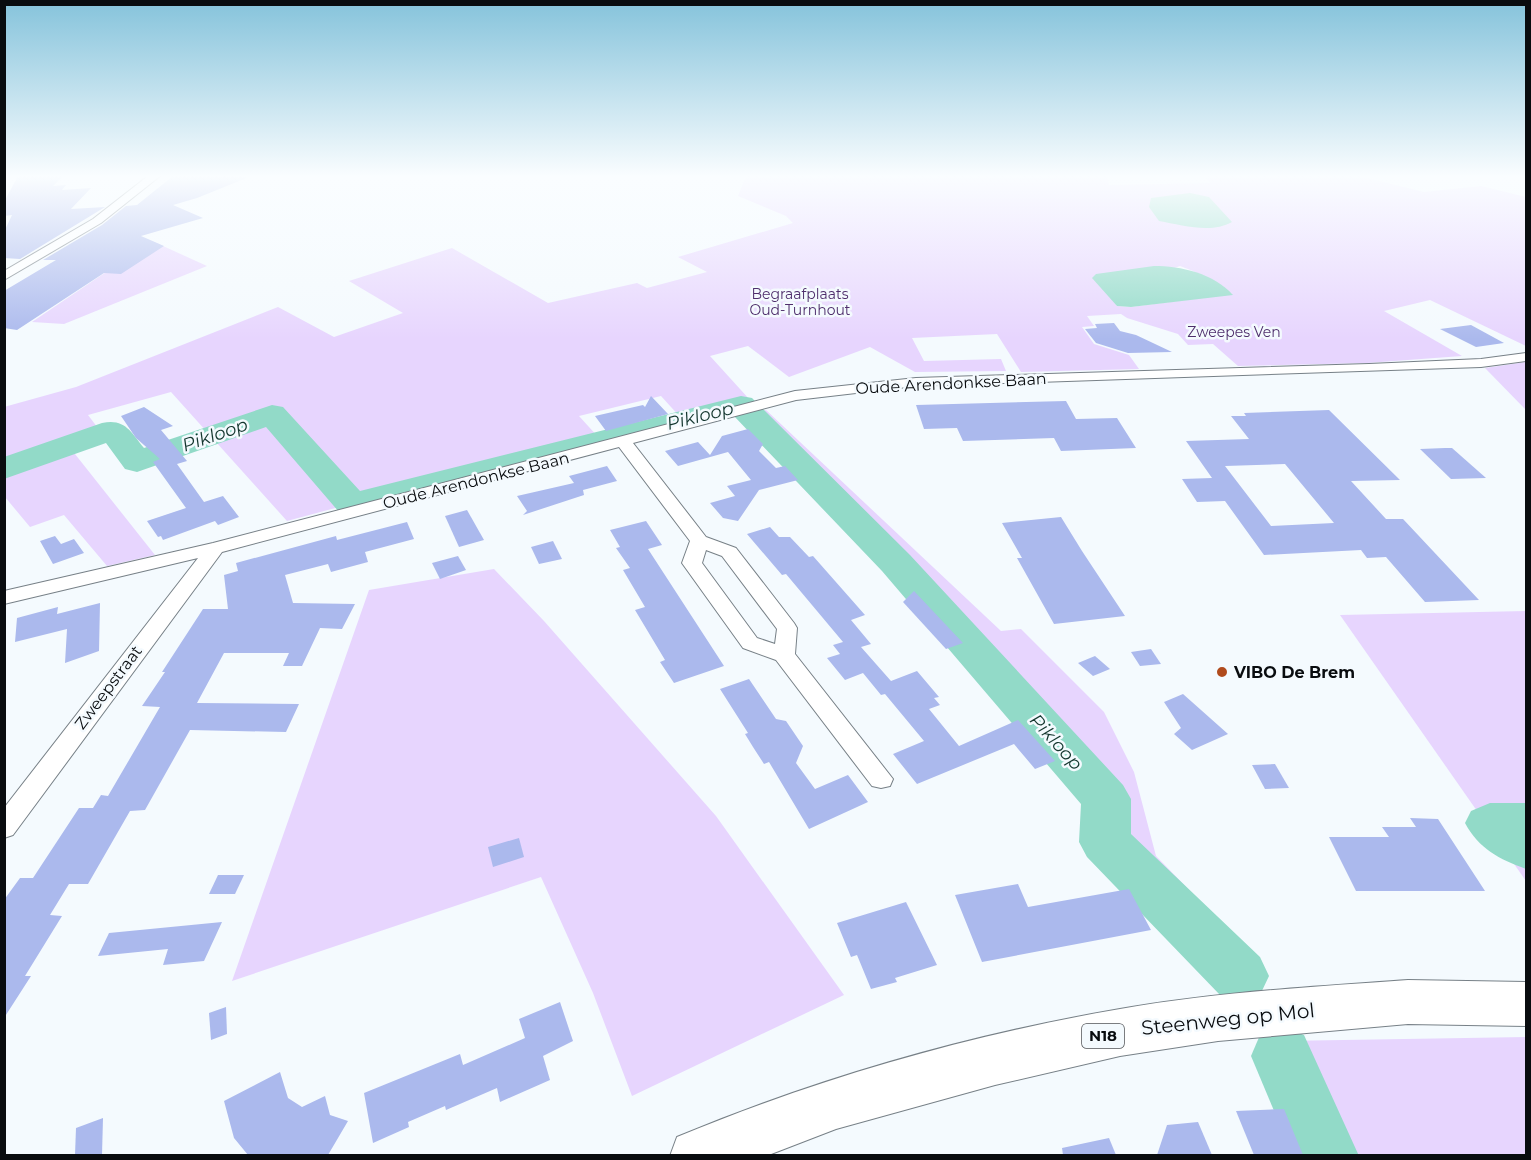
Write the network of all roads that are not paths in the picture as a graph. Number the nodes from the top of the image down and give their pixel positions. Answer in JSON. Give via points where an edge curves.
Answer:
{"nodes":[{"id":1,"x":82,"y":230,"type":"edge"},
{"id":2,"x":4,"y":276,"type":"edge"},
{"id":3,"x":1527,"y":357,"type":"edge"},
{"id":4,"x":624,"y":442,"type":"junction"},
{"id":5,"x":699,"y":541,"type":"junction"},
{"id":6,"x":214,"y":548,"type":"junction"},
{"id":7,"x":4,"y":598,"type":"edge"},
{"id":8,"x":784,"y":655,"type":"junction"},
{"id":9,"x":881,"y":779,"type":"dead end"},
{"id":10,"x":4,"y":828,"type":"edge"},
{"id":11,"x":1527,"y":1004,"type":"edge"},
{"id":12,"x":696,"y":1155,"type":"edge"}],
"edges":[{"from":1,"to":2,"type":"street"},
{"from":3,"to":4,"type":"street","name":"Oude Arendonkse Baan","via":[[1481,363],[856,387],[755,406]]},
{"from":4,"to":5,"type":"street"},
{"from":4,"to":6,"type":"street","name":"Oude Arendonkse Baan"},
{"from":5,"to":8,"type":"street","via":[[729,552],[787,628]]},
{"from":5,"to":8,"type":"street","via":[[692,563],[750,643]]},
{"from":6,"to":7,"type":"street","name":"Oude Arendonkse Baan"},
{"from":6,"to":10,"type":"street","name":"Zweepstraat"},
{"from":8,"to":9,"type":"street"},
{"from":11,"to":12,"type":"main road","name":"Steenweg op Mol","number":"N18","via":[[1408,1002],[1218,1018],[1120,1032],[995,1060],[836,1103]]}]}
